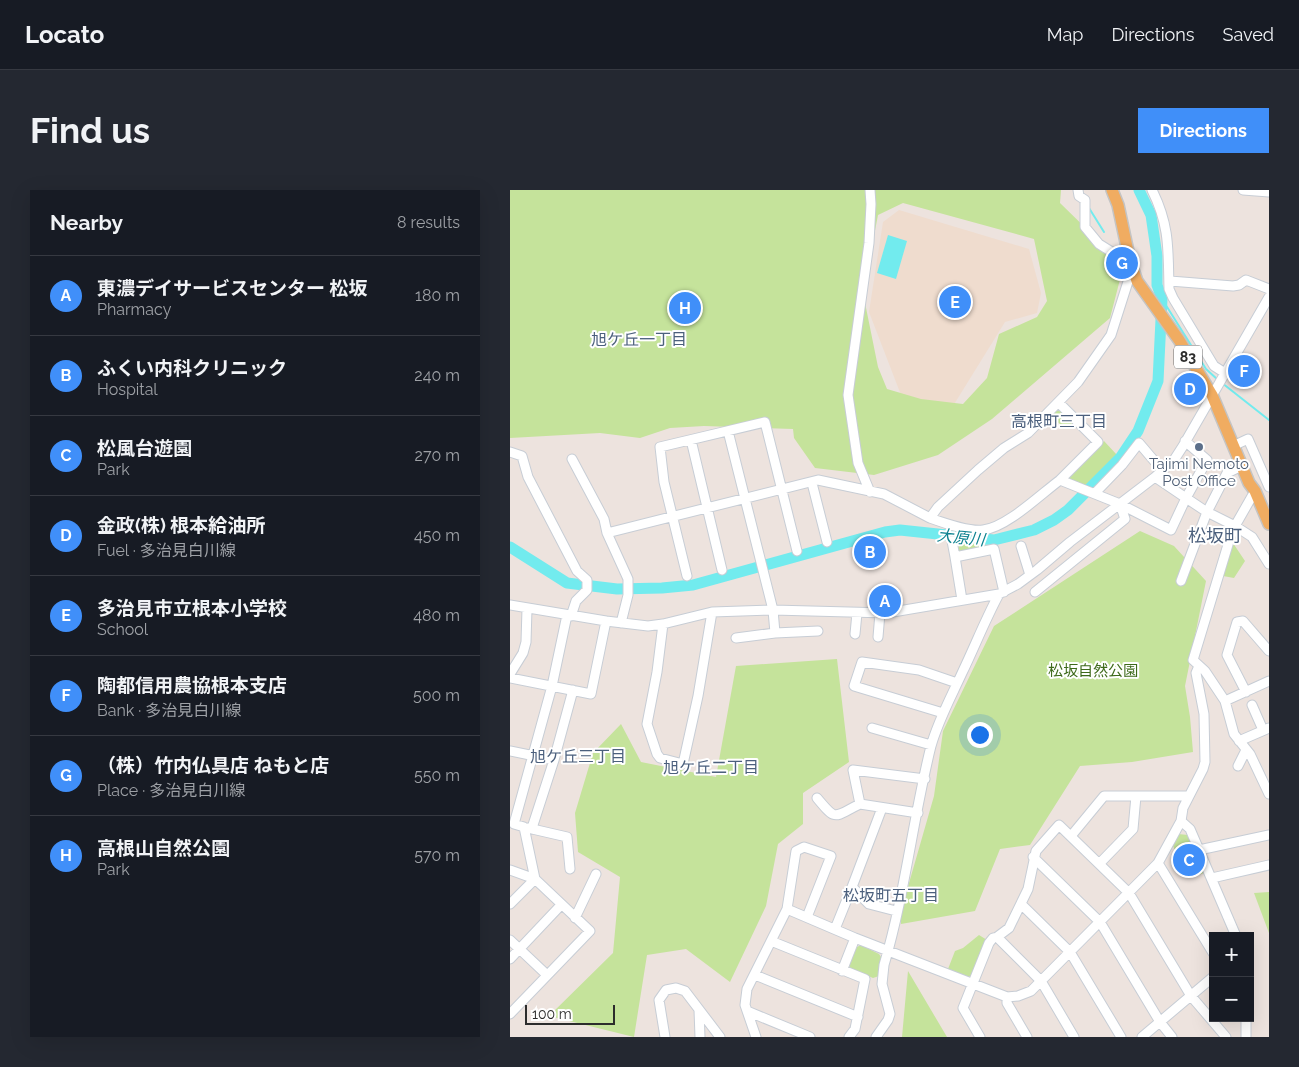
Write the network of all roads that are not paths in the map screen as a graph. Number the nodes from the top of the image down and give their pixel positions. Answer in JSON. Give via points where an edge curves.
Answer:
{"nodes":[{"id":1,"x":870,"y":190,"type":"edge"},
{"id":2,"x":1078,"y":190,"type":"edge"},
{"id":3,"x":1112,"y":190,"type":"edge"},
{"id":4,"x":1152,"y":190,"type":"edge"},
{"id":5,"x":1243,"y":190,"type":"edge"},
{"id":6,"x":1269,"y":192,"type":"edge"},
{"id":7,"x":1127,"y":249,"type":"junction"},
{"id":8,"x":1132,"y":269,"type":"junction"},
{"id":9,"x":1170,"y":281,"type":"junction"},
{"id":10,"x":1269,"y":289,"type":"edge"},
{"id":11,"x":1269,"y":297,"type":"edge"},
{"id":12,"x":1258,"y":316,"type":"junction"},
{"id":13,"x":1269,"y":319,"type":"edge"},
{"id":14,"x":1224,"y":374,"type":"junction"},
{"id":15,"x":1214,"y":390,"type":"junction"},
{"id":16,"x":1059,"y":403,"type":"junction"},
{"id":17,"x":728,"y":431,"type":"junction"},
{"id":18,"x":691,"y":440,"type":"junction"},
{"id":19,"x":1185,"y":441,"type":"junction"},
{"id":20,"x":1233,"y":446,"type":"junction"},
{"id":21,"x":510,"y":452,"type":"edge"},
{"id":22,"x":572,"y":459,"type":"dead end"},
{"id":23,"x":1242,"y":466,"type":"junction"},
{"id":24,"x":1162,"y":470,"type":"junction"},
{"id":25,"x":1155,"y":477,"type":"junction"},
{"id":26,"x":1264,"y":478,"type":"junction"},
{"id":27,"x":1060,"y":480,"type":"junction"},
{"id":28,"x":812,"y":483,"type":"junction"},
{"id":29,"x":1252,"y":487,"type":"junction"},
{"id":30,"x":1269,"y":487,"type":"edge"},
{"id":31,"x":782,"y":490,"type":"junction"},
{"id":32,"x":870,"y":492,"type":"junction"},
{"id":33,"x":1095,"y":493,"type":"junction"},
{"id":34,"x":1186,"y":498,"type":"junction"},
{"id":35,"x":745,"y":499,"type":"junction"},
{"id":36,"x":1120,"y":504,"type":"junction"},
{"id":37,"x":707,"y":508,"type":"junction"},
{"id":38,"x":1207,"y":512,"type":"junction"},
{"id":39,"x":672,"y":516,"type":"junction"},
{"id":40,"x":930,"y":518,"type":"junction"},
{"id":41,"x":1269,"y":524,"type":"edge"},
{"id":42,"x":1235,"y":526,"type":"junction"},
{"id":43,"x":607,"y":533,"type":"junction"},
{"id":44,"x":952,"y":541,"type":"dead end"},
{"id":45,"x":827,"y":542,"type":"dead end"},
{"id":46,"x":1068,"y":544,"type":"junction"},
{"id":47,"x":1021,"y":546,"type":"dead end"},
{"id":48,"x":796,"y":550,"type":"dead end"},
{"id":49,"x":1079,"y":556,"type":"junction"},
{"id":50,"x":955,"y":558,"type":"junction"},
{"id":51,"x":1269,"y":564,"type":"edge"},
{"id":52,"x":722,"y":570,"type":"dead end"},
{"id":53,"x":1030,"y":575,"type":"junction"},
{"id":54,"x":687,"y":576,"type":"dead end"},
{"id":55,"x":1181,"y":581,"type":"dead end"},
{"id":56,"x":1035,"y":592,"type":"dead end"},
{"id":57,"x":1002,"y":593,"type":"junction"},
{"id":58,"x":962,"y":600,"type":"junction"},
{"id":59,"x":510,"y":605,"type":"edge"},
{"id":60,"x":527,"y":609,"type":"junction"},
{"id":61,"x":773,"y":610,"type":"junction"},
{"id":62,"x":712,"y":612,"type":"junction"},
{"id":63,"x":858,"y":613,"type":"junction"},
{"id":64,"x":880,"y":613,"type":"junction"},
{"id":65,"x":569,"y":615,"type":"junction"},
{"id":66,"x":606,"y":621,"type":"junction"},
{"id":67,"x":621,"y":623,"type":"junction"},
{"id":68,"x":662,"y":624,"type":"junction"},
{"id":69,"x":818,"y":631,"type":"dead end"},
{"id":70,"x":775,"y":633,"type":"junction"},
{"id":71,"x":855,"y":634,"type":"dead end"},
{"id":72,"x":878,"y":637,"type":"dead end"},
{"id":73,"x":736,"y":638,"type":"dead end"},
{"id":74,"x":1269,"y":651,"type":"edge"},
{"id":75,"x":1199,"y":666,"type":"junction"},
{"id":76,"x":510,"y":674,"type":"edge"},
{"id":77,"x":510,"y":678,"type":"edge"},
{"id":78,"x":1269,"y":681,"type":"edge"},
{"id":79,"x":958,"y":684,"type":"junction"},
{"id":80,"x":552,"y":686,"type":"junction"},
{"id":81,"x":573,"y":690,"type":"junction"},
{"id":82,"x":1246,"y":692,"type":"junction"},
{"id":83,"x":1225,"y":701,"type":"junction"},
{"id":84,"x":1252,"y":705,"type":"dead end"},
{"id":85,"x":943,"y":714,"type":"junction"},
{"id":86,"x":872,"y":728,"type":"dead end"},
{"id":87,"x":1266,"y":729,"type":"edge"},
{"id":88,"x":1239,"y":741,"type":"junction"},
{"id":89,"x":932,"y":745,"type":"junction"},
{"id":90,"x":1246,"y":750,"type":"junction"},
{"id":91,"x":510,"y":751,"type":"edge"},
{"id":92,"x":533,"y":755,"type":"junction"},
{"id":93,"x":554,"y":760,"type":"junction"},
{"id":94,"x":1238,"y":766,"type":"dead end"},
{"id":95,"x":1265,"y":773,"type":"edge"},
{"id":96,"x":924,"y":779,"type":"junction"},
{"id":97,"x":1269,"y":794,"type":"edge"},
{"id":98,"x":1136,"y":796,"type":"junction"},
{"id":99,"x":1188,"y":796,"type":"junction"},
{"id":100,"x":817,"y":798,"type":"dead end"},
{"id":101,"x":860,"y":804,"type":"junction"},
{"id":102,"x":882,"y":808,"type":"junction"},
{"id":103,"x":918,"y":812,"type":"junction"},
{"id":104,"x":1181,"y":821,"type":"junction"},
{"id":105,"x":512,"y":824,"type":"edge"},
{"id":106,"x":528,"y":828,"type":"junction"},
{"id":107,"x":1269,"y":835,"type":"edge"},
{"id":108,"x":1071,"y":836,"type":"junction"},
{"id":109,"x":1200,"y":850,"type":"junction"},
{"id":110,"x":1034,"y":857,"type":"junction"},
{"id":111,"x":1158,"y":863,"type":"junction"},
{"id":112,"x":1099,"y":864,"type":"junction"},
{"id":113,"x":1269,"y":865,"type":"edge"},
{"id":114,"x":570,"y":869,"type":"dead end"},
{"id":115,"x":510,"y":870,"type":"edge"},
{"id":116,"x":596,"y":874,"type":"dead end"},
{"id":117,"x":1212,"y":878,"type":"junction"},
{"id":118,"x":534,"y":879,"type":"junction"},
{"id":119,"x":852,"y":886,"type":"junction"},
{"id":120,"x":1130,"y":893,"type":"junction"},
{"id":121,"x":510,"y":904,"type":"edge"},
{"id":122,"x":1021,"y":904,"type":"junction"},
{"id":123,"x":560,"y":905,"type":"junction"},
{"id":124,"x":787,"y":909,"type":"junction"},
{"id":125,"x":896,"y":911,"type":"junction"},
{"id":126,"x":808,"y":917,"type":"junction"},
{"id":127,"x":575,"y":918,"type":"junction"},
{"id":128,"x":1100,"y":922,"type":"junction"},
{"id":129,"x":835,"y":929,"type":"junction"},
{"id":130,"x":1234,"y":932,"type":"edge"},
{"id":131,"x":997,"y":937,"type":"junction"},
{"id":132,"x":855,"y":938,"type":"junction"},
{"id":133,"x":510,"y":940,"type":"edge"},
{"id":134,"x":771,"y":941,"type":"junction"},
{"id":135,"x":1209,"y":946,"type":"edge"},
{"id":136,"x":519,"y":949,"type":"junction"},
{"id":137,"x":888,"y":951,"type":"junction"},
{"id":138,"x":1070,"y":952,"type":"junction"},
{"id":139,"x":510,"y":959,"type":"edge"},
{"id":140,"x":842,"y":971,"type":"junction"},
{"id":141,"x":547,"y":975,"type":"junction"},
{"id":142,"x":755,"y":975,"type":"junction"},
{"id":143,"x":1209,"y":980,"type":"edge"},
{"id":144,"x":1041,"y":982,"type":"junction"},
{"id":145,"x":972,"y":983,"type":"junction"},
{"id":146,"x":1191,"y":996,"type":"junction"},
{"id":147,"x":1007,"y":997,"type":"junction"},
{"id":148,"x":699,"y":1010,"type":"junction"},
{"id":149,"x":747,"y":1011,"type":"junction"},
{"id":150,"x":510,"y":1014,"type":"edge"},
{"id":151,"x":858,"y":1017,"type":"junction"},
{"id":152,"x":1160,"y":1022,"type":"junction"},
{"id":153,"x":1246,"y":1022,"type":"edge"},
{"id":154,"x":665,"y":1037,"type":"edge"},
{"id":155,"x":700,"y":1037,"type":"edge"},
{"id":156,"x":720,"y":1037,"type":"edge"},
{"id":157,"x":756,"y":1037,"type":"edge"},
{"id":158,"x":810,"y":1037,"type":"edge"},
{"id":159,"x":849,"y":1037,"type":"edge"},
{"id":160,"x":876,"y":1037,"type":"edge"},
{"id":161,"x":980,"y":1037,"type":"edge"},
{"id":162,"x":1027,"y":1037,"type":"edge"},
{"id":163,"x":1074,"y":1037,"type":"edge"},
{"id":164,"x":1121,"y":1037,"type":"edge"},
{"id":165,"x":1142,"y":1037,"type":"edge"},
{"id":166,"x":1172,"y":1037,"type":"edge"},
{"id":167,"x":1226,"y":1037,"type":"edge"},
{"id":168,"x":1246,"y":1037,"type":"edge"}],
"edges":[{"from":1,"to":32,"type":"street","via":[[869,243],[848,395],[858,463]]},
{"from":2,"to":7,"type":"street","via":[[1079,196],[1085,200],[1085,227],[1098,244],[1115,254]]},
{"from":3,"to":7,"type":"main road","number":"83"},
{"from":4,"to":9,"type":"street","via":[[1166,228]]},
{"from":5,"to":6,"type":"street"},
{"from":7,"to":8,"type":"main road","number":"83"},
{"from":8,"to":15,"type":"main road","number":"83","via":[[1137,281]]},
{"from":8,"to":16,"type":"street","via":[[1111,335]]},
{"from":9,"to":10,"type":"street","via":[[1233,286],[1246,280]]},
{"from":9,"to":14,"type":"street","via":[[1173,298],[1214,366]]},
{"from":11,"to":12,"type":"street"},
{"from":12,"to":13,"type":"street"},
{"from":12,"to":14,"type":"street"},
{"from":14,"to":15,"type":"street"},
{"from":15,"to":19,"type":"street"},
{"from":15,"to":20,"type":"main road","number":"83"},
{"from":16,"to":27,"type":"street","via":[[1098,442]]},
{"from":16,"to":40,"type":"street","via":[[1028,433],[978,470]]},
{"from":17,"to":18,"type":"street"},
{"from":17,"to":31,"type":"street","via":[[765,422]]},
{"from":17,"to":35,"type":"street"},
{"from":18,"to":37,"type":"street"},
{"from":18,"to":39,"type":"street","via":[[660,447]]},
{"from":19,"to":24,"type":"street","via":[[1174,460]]},
{"from":19,"to":34,"type":"street","via":[[1207,460]]},
{"from":20,"to":23,"type":"main road","number":"83"},
{"from":20,"to":26,"type":"street","via":[[1248,439]]},
{"from":21,"to":65,"type":"street","via":[[522,456],[528,477],[572,562],[587,580],[587,590]]},
{"from":22,"to":43,"type":"street","via":[[604,519]]},
{"from":23,"to":29,"type":"main road","number":"83"},
{"from":23,"to":38,"type":"street","via":[[1227,473]]},
{"from":24,"to":25,"type":"street"},
{"from":24,"to":33,"type":"street","via":[[1139,443]]},
{"from":25,"to":34,"type":"street"},
{"from":25,"to":36,"type":"street"},
{"from":26,"to":29,"type":"street"},
{"from":26,"to":30,"type":"street"},
{"from":27,"to":33,"type":"street"},
{"from":27,"to":40,"type":"street","via":[[1001,525],[982,531]]},
{"from":28,"to":31,"type":"street"},
{"from":28,"to":32,"type":"street","via":[[818,480]]},
{"from":28,"to":45,"type":"street"},
{"from":29,"to":41,"type":"main road","number":"83"},
{"from":29,"to":42,"type":"street"},
{"from":31,"to":35,"type":"street"},
{"from":31,"to":48,"type":"street"},
{"from":32,"to":40,"type":"street","via":[[884,494]]},
{"from":33,"to":36,"type":"street"},
{"from":34,"to":36,"type":"street","via":[[1171,530]]},
{"from":34,"to":38,"type":"street"},
{"from":35,"to":37,"type":"street"},
{"from":35,"to":61,"type":"street"},
{"from":36,"to":46,"type":"street"},
{"from":36,"to":49,"type":"street","via":[[1125,519]]},
{"from":37,"to":39,"type":"street"},
{"from":37,"to":52,"type":"street"},
{"from":38,"to":42,"type":"street"},
{"from":38,"to":55,"type":"street"},
{"from":39,"to":43,"type":"street"},
{"from":39,"to":54,"type":"street"},
{"from":42,"to":51,"type":"street","via":[[1252,538]]},
{"from":42,"to":75,"type":"street","via":[[1194,657]]},
{"from":43,"to":67,"type":"street","via":[[628,579],[628,595]]},
{"from":44,"to":50,"type":"street"},
{"from":46,"to":49,"type":"street"},
{"from":46,"to":53,"type":"street"},
{"from":47,"to":53,"type":"street"},
{"from":49,"to":56,"type":"street"},
{"from":50,"to":57,"type":"street","via":[[994,550]]},
{"from":50,"to":58,"type":"street"},
{"from":53,"to":57,"type":"street"},
{"from":57,"to":58,"type":"street"},
{"from":57,"to":79,"type":"street","via":[[985,620]]},
{"from":58,"to":64,"type":"street"},
{"from":59,"to":60,"type":"street"},
{"from":60,"to":65,"type":"street"},
{"from":60,"to":76,"type":"street","via":[[526,642]]},
{"from":61,"to":62,"type":"street"},
{"from":61,"to":63,"type":"street"},
{"from":61,"to":70,"type":"street"},
{"from":62,"to":68,"type":"street"},
{"from":62,"to":68,"type":"street","via":[[683,764],[660,758],[647,724]]},
{"from":63,"to":64,"type":"street"},
{"from":63,"to":71,"type":"street"},
{"from":64,"to":72,"type":"street"},
{"from":65,"to":66,"type":"street"},
{"from":65,"to":80,"type":"street"},
{"from":66,"to":67,"type":"street"},
{"from":66,"to":81,"type":"street","via":[[591,694]]},
{"from":67,"to":68,"type":"street"},
{"from":69,"to":70,"type":"street"},
{"from":70,"to":73,"type":"street"},
{"from":74,"to":82,"type":"street","via":[[1242,621],[1237,622],[1227,655]]},
{"from":75,"to":83,"type":"street"},
{"from":75,"to":99,"type":"street","via":[[1196,673],[1204,714],[1205,762]]},
{"from":77,"to":80,"type":"street"},
{"from":78,"to":82,"type":"street"},
{"from":79,"to":85,"type":"street"},
{"from":79,"to":85,"type":"street","via":[[918,670],[862,662],[854,686]]},
{"from":80,"to":81,"type":"street"},
{"from":80,"to":92,"type":"street"},
{"from":81,"to":93,"type":"street"},
{"from":82,"to":83,"type":"street"},
{"from":83,"to":88,"type":"street"},
{"from":84,"to":87,"type":"street"},
{"from":85,"to":89,"type":"street"},
{"from":86,"to":89,"type":"street"},
{"from":87,"to":88,"type":"street"},
{"from":88,"to":90,"type":"street"},
{"from":89,"to":96,"type":"street"},
{"from":90,"to":94,"type":"street"},
{"from":90,"to":95,"type":"street"},
{"from":91,"to":92,"type":"street"},
{"from":92,"to":93,"type":"street"},
{"from":92,"to":105,"type":"street"},
{"from":93,"to":106,"type":"street"},
{"from":95,"to":97,"type":"street"},
{"from":96,"to":101,"type":"street","via":[[853,770]]},
{"from":96,"to":103,"type":"street"},
{"from":98,"to":99,"type":"street"},
{"from":98,"to":108,"type":"street","via":[[1104,796]]},
{"from":98,"to":112,"type":"street","via":[[1132,829]]},
{"from":99,"to":104,"type":"street"},
{"from":100,"to":101,"type":"street","via":[[831,815],[836,816]]},
{"from":101,"to":102,"type":"street"},
{"from":102,"to":103,"type":"street"},
{"from":102,"to":119,"type":"street"},
{"from":103,"to":125,"type":"street"},
{"from":104,"to":109,"type":"street","via":[[1190,829]]},
{"from":104,"to":111,"type":"street"},
{"from":105,"to":106,"type":"street"},
{"from":106,"to":114,"type":"street","via":[[567,837]]},
{"from":106,"to":118,"type":"street"},
{"from":107,"to":109,"type":"street"},
{"from":108,"to":110,"type":"street","via":[[1059,825]]},
{"from":108,"to":112,"type":"street"},
{"from":109,"to":117,"type":"street"},
{"from":110,"to":122,"type":"street","via":[[1028,889]]},
{"from":110,"to":128,"type":"street"},
{"from":111,"to":120,"type":"street"},
{"from":111,"to":135,"type":"street"},
{"from":112,"to":120,"type":"street"},
{"from":113,"to":117,"type":"street"},
{"from":115,"to":118,"type":"street"},
{"from":116,"to":127,"type":"street"},
{"from":117,"to":130,"type":"street"},
{"from":118,"to":121,"type":"street"},
{"from":118,"to":123,"type":"street"},
{"from":119,"to":125,"type":"street","via":[[869,904]]},
{"from":119,"to":129,"type":"street"},
{"from":120,"to":128,"type":"street"},
{"from":120,"to":146,"type":"street"},
{"from":122,"to":131,"type":"street","via":[[1009,928]]},
{"from":122,"to":138,"type":"street"},
{"from":123,"to":127,"type":"street"},
{"from":123,"to":136,"type":"street"},
{"from":124,"to":126,"type":"street"},
{"from":124,"to":126,"type":"street","via":[[796,851],[804,847],[831,856]]},
{"from":124,"to":134,"type":"street"},
{"from":125,"to":137,"type":"street"},
{"from":126,"to":129,"type":"street"},
{"from":127,"to":141,"type":"street","via":[[590,931]]},
{"from":128,"to":138,"type":"street"},
{"from":128,"to":152,"type":"street"},
{"from":129,"to":132,"type":"street"},
{"from":131,"to":144,"type":"street"},
{"from":131,"to":145,"type":"street","via":[[989,943]]},
{"from":132,"to":137,"type":"street"},
{"from":132,"to":140,"type":"street"},
{"from":133,"to":136,"type":"street"},
{"from":134,"to":140,"type":"street"},
{"from":134,"to":142,"type":"street"},
{"from":136,"to":139,"type":"street"},
{"from":136,"to":141,"type":"street"},
{"from":137,"to":145,"type":"street"},
{"from":137,"to":160,"type":"street","via":[[882,984],[890,1014]]},
{"from":138,"to":144,"type":"street"},
{"from":138,"to":164,"type":"street"},
{"from":140,"to":151,"type":"street","via":[[865,979]]},
{"from":141,"to":150,"type":"street"},
{"from":142,"to":149,"type":"street","via":[[747,989]]},
{"from":142,"to":151,"type":"street"},
{"from":143,"to":146,"type":"street"},
{"from":144,"to":147,"type":"street","via":[[1031,991]]},
{"from":144,"to":163,"type":"street"},
{"from":145,"to":147,"type":"street"},
{"from":145,"to":161,"type":"street","via":[[963,1008]]},
{"from":146,"to":152,"type":"street"},
{"from":146,"to":167,"type":"street"},
{"from":147,"to":162,"type":"street","via":[[1007,1003]]},
{"from":148,"to":154,"type":"street","via":[[685,992],[676,988],[666,990],[660,996],[659,1004]]},
{"from":148,"to":155,"type":"street"},
{"from":148,"to":156,"type":"street"},
{"from":149,"to":157,"type":"street"},
{"from":149,"to":158,"type":"street"},
{"from":151,"to":159,"type":"street"},
{"from":152,"to":165,"type":"street"},
{"from":152,"to":166,"type":"street"},
{"from":153,"to":168,"type":"street"}]}
